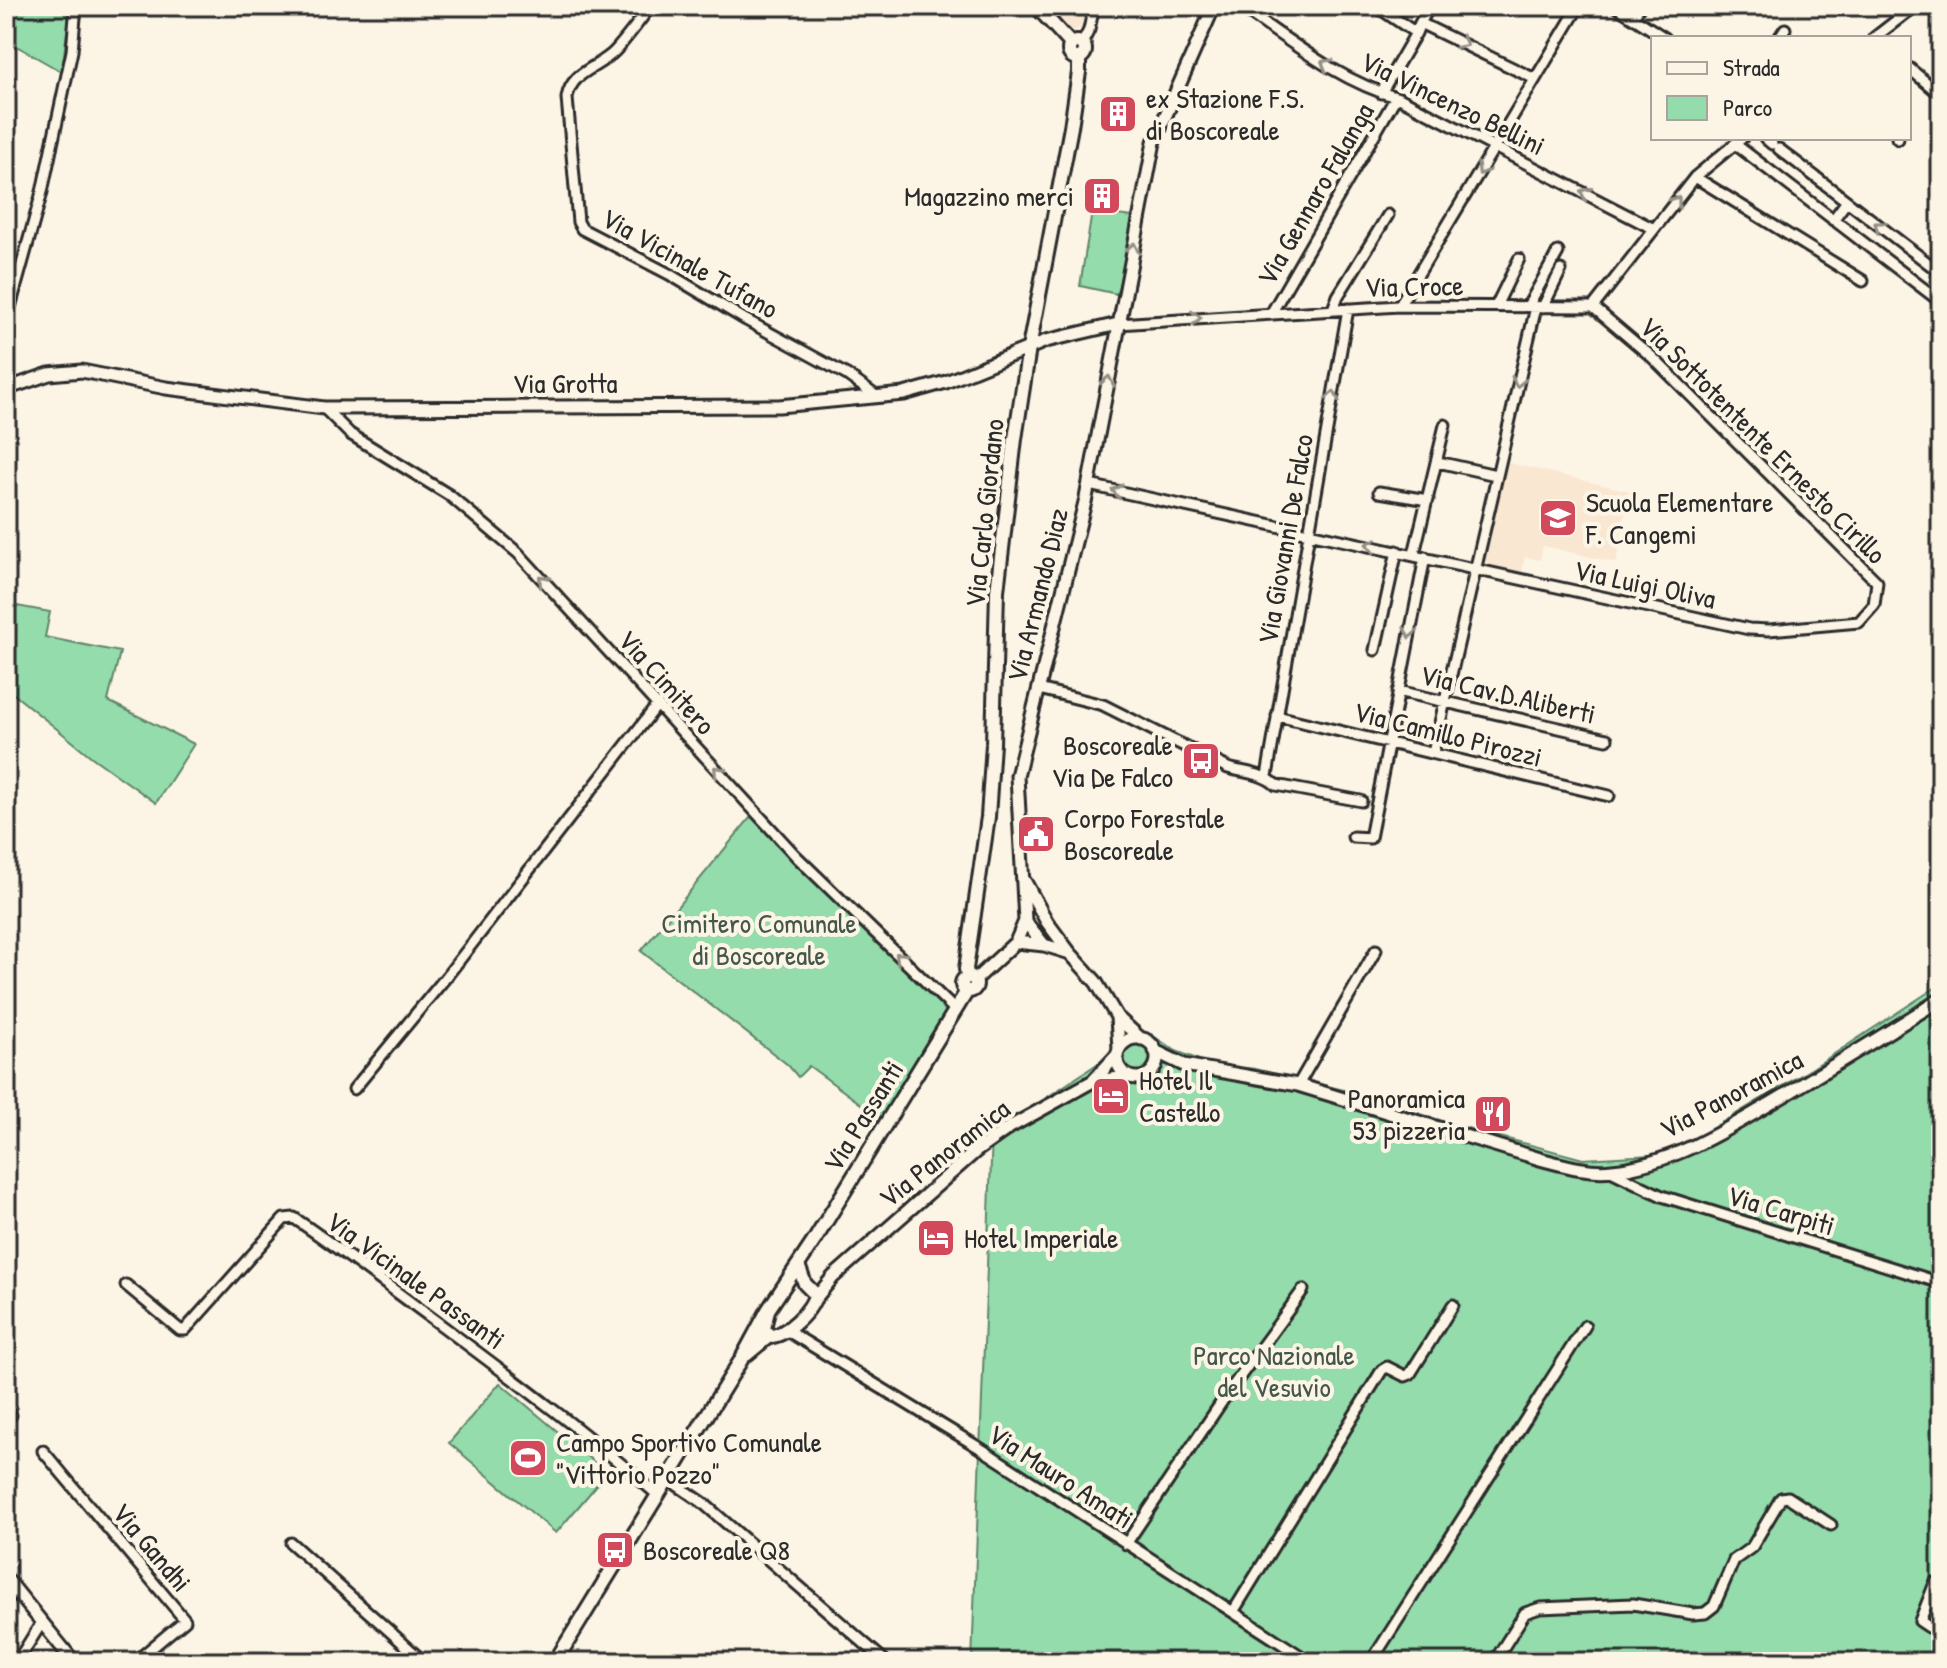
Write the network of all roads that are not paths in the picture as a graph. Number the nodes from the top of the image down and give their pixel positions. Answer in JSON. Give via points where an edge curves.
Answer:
{"nodes":[{"id":1,"x":76,"y":6,"type":"edge"},
{"id":2,"x":651,"y":6,"type":"edge"},
{"id":3,"x":1036,"y":6,"type":"edge"},
{"id":4,"x":1094,"y":6,"type":"edge"},
{"id":5,"x":1214,"y":6,"type":"edge"},
{"id":6,"x":1239,"y":6,"type":"edge"},
{"id":7,"x":1376,"y":6,"type":"edge"},
{"id":8,"x":1430,"y":6,"type":"edge"},
{"id":9,"x":1579,"y":6,"type":"edge"},
{"id":10,"x":1615,"y":6,"type":"edge"},
{"id":11,"x":1640,"y":6,"type":"edge"},
{"id":12,"x":1908,"y":8,"type":"edge"},
{"id":13,"x":1633,"y":17,"type":"junction"},
{"id":14,"x":1418,"y":28,"type":"junction"},
{"id":15,"x":1662,"y":36,"type":"edge"},
{"id":16,"x":1877,"y":36,"type":"edge"},
{"id":17,"x":1076,"y":44,"type":"junction"},
{"id":18,"x":1911,"y":70,"type":"edge"},
{"id":19,"x":1535,"y":79,"type":"junction"},
{"id":20,"x":1381,"y":93,"type":"junction"},
{"id":21,"x":1941,"y":95,"type":"edge"},
{"id":22,"x":1396,"y":97,"type":"junction"},
{"id":23,"x":1739,"y":141,"type":"edge"},
{"id":24,"x":1772,"y":144,"type":"edge"},
{"id":25,"x":1495,"y":148,"type":"junction"},
{"id":26,"x":1695,"y":177,"type":"junction"},
{"id":27,"x":1847,"y":201,"type":"junction"},
{"id":28,"x":1388,"y":215,"type":"dead end"},
{"id":29,"x":1833,"y":220,"type":"junction"},
{"id":30,"x":1654,"y":229,"type":"junction"},
{"id":31,"x":1558,"y":252,"type":"dead end"},
{"id":32,"x":1519,"y":259,"type":"dead end"},
{"id":33,"x":1561,"y":270,"type":"dead end"},
{"id":34,"x":1941,"y":273,"type":"edge"},
{"id":35,"x":1863,"y":281,"type":"dead end"},
{"id":36,"x":1941,"y":302,"type":"edge"},
{"id":37,"x":9,"y":304,"type":"edge"},
{"id":38,"x":1399,"y":306,"type":"junction"},
{"id":39,"x":1496,"y":306,"type":"junction"},
{"id":40,"x":1535,"y":307,"type":"junction"},
{"id":41,"x":1593,"y":307,"type":"junction"},
{"id":42,"x":1333,"y":309,"type":"junction"},
{"id":43,"x":1348,"y":309,"type":"junction"},
{"id":44,"x":1272,"y":312,"type":"junction"},
{"id":45,"x":6,"y":322,"type":"edge"},
{"id":46,"x":1118,"y":324,"type":"junction"},
{"id":47,"x":1029,"y":348,"type":"junction"},
{"id":48,"x":6,"y":389,"type":"edge"},
{"id":49,"x":876,"y":396,"type":"junction"},
{"id":50,"x":324,"y":408,"type":"junction"},
{"id":51,"x":1445,"y":425,"type":"dead end"},
{"id":52,"x":1438,"y":462,"type":"junction"},
{"id":53,"x":1496,"y":475,"type":"junction"},
{"id":54,"x":1089,"y":485,"type":"junction"},
{"id":55,"x":1379,"y":492,"type":"dead end"},
{"id":56,"x":1428,"y":500,"type":"junction"},
{"id":57,"x":1309,"y":532,"type":"junction"},
{"id":58,"x":1397,"y":551,"type":"junction"},
{"id":59,"x":1414,"y":554,"type":"junction"},
{"id":60,"x":1425,"y":557,"type":"junction"},
{"id":61,"x":1474,"y":569,"type":"junction"},
{"id":62,"x":1866,"y":613,"type":"joint"},
{"id":63,"x":1375,"y":650,"type":"dead end"},
{"id":64,"x":1039,"y":689,"type":"junction"},
{"id":65,"x":1398,"y":691,"type":"junction"},
{"id":66,"x":1444,"y":702,"type":"junction"},
{"id":67,"x":658,"y":704,"type":"junction"},
{"id":68,"x":1277,"y":716,"type":"junction"},
{"id":69,"x":1607,"y":739,"type":"dead end"},
{"id":70,"x":1388,"y":742,"type":"junction"},
{"id":71,"x":1433,"y":753,"type":"junction"},
{"id":72,"x":1267,"y":776,"type":"junction"},
{"id":73,"x":1609,"y":796,"type":"dead end"},
{"id":74,"x":1361,"y":801,"type":"dead end"},
{"id":75,"x":1353,"y":837,"type":"dead end"},
{"id":76,"x":1023,"y":878,"type":"junction"},
{"id":77,"x":1025,"y":921,"type":"junction"},
{"id":78,"x":1047,"y":922,"type":"junction"},
{"id":79,"x":1016,"y":942,"type":"junction"},
{"id":80,"x":1044,"y":945,"type":"junction"},
{"id":81,"x":1376,"y":950,"type":"dead end"},
{"id":82,"x":1070,"y":953,"type":"junction"},
{"id":83,"x":970,"y":983,"type":"junction"},
{"id":84,"x":1941,"y":999,"type":"edge"},
{"id":85,"x":956,"y":1011,"type":"junction"},
{"id":86,"x":1117,"y":1017,"type":"junction"},
{"id":87,"x":1141,"y":1039,"type":"junction"},
{"id":88,"x":1155,"y":1051,"type":"junction"},
{"id":89,"x":1118,"y":1052,"type":"junction"},
{"id":90,"x":1184,"y":1065,"type":"junction"},
{"id":91,"x":1149,"y":1074,"type":"junction"},
{"id":92,"x":1130,"y":1077,"type":"junction"},
{"id":93,"x":1093,"y":1081,"type":"junction"},
{"id":94,"x":1298,"y":1085,"type":"junction"},
{"id":95,"x":354,"y":1089,"type":"dead end"},
{"id":96,"x":1611,"y":1171,"type":"junction"},
{"id":97,"x":798,"y":1265,"type":"junction"},
{"id":98,"x":1941,"y":1283,"type":"edge"},
{"id":99,"x":126,"y":1285,"type":"dead end"},
{"id":100,"x":1303,"y":1290,"type":"dead end"},
{"id":101,"x":810,"y":1291,"type":"junction"},
{"id":102,"x":777,"y":1295,"type":"junction"},
{"id":103,"x":1453,"y":1305,"type":"dead end"},
{"id":104,"x":768,"y":1310,"type":"junction"},
{"id":105,"x":1585,"y":1326,"type":"dead end"},
{"id":106,"x":786,"y":1330,"type":"junction"},
{"id":107,"x":769,"y":1336,"type":"junction"},
{"id":108,"x":741,"y":1360,"type":"junction"},
{"id":109,"x":43,"y":1451,"type":"dead end"},
{"id":110,"x":668,"y":1479,"type":"junction"},
{"id":111,"x":658,"y":1495,"type":"junction"},
{"id":112,"x":1831,"y":1525,"type":"dead end"},
{"id":113,"x":291,"y":1543,"type":"dead end"},
{"id":114,"x":1126,"y":1544,"type":"junction"},
{"id":115,"x":6,"y":1578,"type":"edge"},
{"id":116,"x":1935,"y":1583,"type":"dead end"},
{"id":117,"x":15,"y":1589,"type":"junction"},
{"id":118,"x":6,"y":1603,"type":"edge"},
{"id":119,"x":1233,"y":1612,"type":"junction"},
{"id":120,"x":42,"y":1622,"type":"junction"},
{"id":121,"x":1941,"y":1635,"type":"edge"},
{"id":122,"x":17,"y":1662,"type":"edge"},
{"id":123,"x":74,"y":1662,"type":"edge"},
{"id":124,"x":135,"y":1662,"type":"edge"},
{"id":125,"x":424,"y":1662,"type":"edge"},
{"id":126,"x":555,"y":1662,"type":"edge"},
{"id":127,"x":886,"y":1662,"type":"edge"},
{"id":128,"x":1310,"y":1662,"type":"edge"},
{"id":129,"x":1371,"y":1662,"type":"edge"},
{"id":130,"x":1494,"y":1662,"type":"edge"}],
"edges":[{"from":1,"to":37,"type":"street","via":[[72,51],[42,192]]},
{"from":2,"to":49,"type":"street","name":"Via Vicinale Tufano","via":[[613,54],[568,88],[582,229]]},
{"from":3,"to":17,"type":"main road"},
{"from":4,"to":17,"type":"street","via":[[1089,30]]},
{"from":46,"to":5,"type":"street","name":"Via Armando Diaz","one_way":true,"via":[[1154,142]]},
{"from":20,"to":6,"type":"street","name":"Via Vincenzo Bellini","one_way":true,"via":[[1319,61]]},
{"from":7,"to":14,"type":"street"},
{"from":8,"to":14,"type":"street"},
{"from":9,"to":19,"type":"street"},
{"from":10,"to":13,"type":"street"},
{"from":11,"to":13,"type":"street"},
{"from":12,"to":16,"type":"street"},
{"from":13,"to":15,"type":"street"},
{"from":14,"to":19,"type":"street","one_way":true},
{"from":14,"to":20,"type":"street"},
{"from":17,"to":47,"type":"main road","name":"Via Carlo Giordano","via":[[1070,54],[1079,58],[1071,127]]},
{"from":18,"to":21,"type":"street"},
{"from":19,"to":25,"type":"street"},
{"from":20,"to":22,"type":"street","name":"Via Vincenzo Bellini"},
{"from":22,"to":25,"type":"street","name":"Via Vincenzo Bellini"},
{"from":22,"to":44,"type":"street","name":"Via Gennaro Falanga"},
{"from":23,"to":26,"type":"street"},
{"from":23,"to":29,"type":"street"},
{"from":24,"to":27,"type":"street"},
{"from":30,"to":25,"type":"street","name":"Via Vincenzo Bellini","one_way":true},
{"from":25,"to":38,"type":"street","one_way":true},
{"from":30,"to":26,"type":"street","one_way":true},
{"from":26,"to":35,"type":"street"},
{"from":27,"to":29,"type":"street"},
{"from":34,"to":27,"type":"street","one_way":true},
{"from":28,"to":42,"type":"street","name":"Via Croce"},
{"from":29,"to":36,"type":"street"},
{"from":30,"to":41,"type":"street"},
{"from":31,"to":40,"type":"street"},
{"from":32,"to":39,"type":"street","name":"Via Croce"},
{"from":33,"to":40,"type":"street"},
{"from":37,"to":45,"type":"street"},
{"from":38,"to":39,"type":"street","name":"Via Croce"},
{"from":38,"to":43,"type":"street","name":"Via Croce"},
{"from":39,"to":40,"type":"street","name":"Via Croce"},
{"from":40,"to":41,"type":"street","name":"Via Croce"},
{"from":40,"to":53,"type":"street","one_way":true},
{"from":41,"to":62,"type":"street","name":"Via Sottotentente Ernesto Cirillo","via":[[1652,357],[1877,582],[1874,605]]},
{"from":42,"to":43,"type":"street","name":"Via Croce"},
{"from":42,"to":44,"type":"street","name":"Via Croce"},
{"from":57,"to":43,"type":"street","name":"Via Giovanni De Falco","one_way":true},
{"from":46,"to":44,"type":"street","name":"Via Croce","one_way":true},
{"from":46,"to":47,"type":"street","name":"Via Grotta"},
{"from":54,"to":46,"type":"street","name":"Via Armando Diaz","one_way":true},
{"from":47,"to":49,"type":"street","name":"Via Grotta","via":[[946,382]]},
{"from":47,"to":83,"type":"main road","name":"Via Carlo Giordano","via":[[997,591],[988,817],[966,969]]},
{"from":48,"to":50,"type":"street","name":"Via Grotta","via":[[49,374],[82,371],[190,392]]},
{"from":49,"to":50,"type":"street","name":"Via Grotta","via":[[765,406]]},
{"from":67,"to":50,"type":"street","name":"Via Cimitero","one_way":true,"via":[[518,553],[449,495],[350,434]]},
{"from":51,"to":52,"type":"street"},
{"from":52,"to":53,"type":"street"},
{"from":52,"to":56,"type":"street"},
{"from":53,"to":61,"type":"street"},
{"from":57,"to":54,"type":"street","name":"Via Luigi Oliva","one_way":true},
{"from":54,"to":64,"type":"street","name":"Via Armando Diaz"},
{"from":55,"to":56,"type":"street"},
{"from":56,"to":59,"type":"street"},
{"from":58,"to":57,"type":"street","name":"Via Luigi Oliva","one_way":true},
{"from":57,"to":68,"type":"street","name":"Via Giovanni De Falco"},
{"from":58,"to":59,"type":"street","name":"Via Luigi Oliva"},
{"from":58,"to":63,"type":"street"},
{"from":59,"to":60,"type":"street","name":"Via Luigi Oliva"},
{"from":60,"to":61,"type":"street","name":"Via Luigi Oliva"},
{"from":60,"to":65,"type":"street","one_way":true},
{"from":61,"to":62,"type":"street","name":"Via Luigi Oliva","via":[[1749,629],[1859,622]]},
{"from":61,"to":66,"type":"street"},
{"from":64,"to":72,"type":"street","via":[[1103,705],[1228,768]]},
{"from":64,"to":76,"type":"street","name":"Via Armando Diaz","via":[[1017,776]]},
{"from":65,"to":66,"type":"street","name":"Via Cav.D.Aliberti"},
{"from":65,"to":70,"type":"street"},
{"from":66,"to":69,"type":"street","name":"Via Cav.D.Aliberti"},
{"from":66,"to":71,"type":"street"},
{"from":85,"to":67,"type":"street","name":"Via Cimitero","one_way":true,"via":[[796,856]]},
{"from":67,"to":95,"type":"street"},
{"from":68,"to":70,"type":"street","name":"Via Camillo Pirozzi"},
{"from":68,"to":72,"type":"street","name":"Via Giovanni De Falco"},
{"from":70,"to":71,"type":"street","name":"Via Camillo Pirozzi"},
{"from":70,"to":75,"type":"street","via":[[1370,838]]},
{"from":71,"to":73,"type":"street","name":"Via Camillo Pirozzi"},
{"from":72,"to":74,"type":"street","via":[[1276,785]]},
{"from":76,"to":77,"type":"street","name":"Via Armando Diaz"},
{"from":76,"to":78,"type":"street","name":"Via Armando Diaz"},
{"from":77,"to":78,"type":"street"},
{"from":77,"to":79,"type":"street","name":"Via Passanti"},
{"from":77,"to":80,"type":"street"},
{"from":78,"to":82,"type":"street","name":"Via Armando Diaz"},
{"from":79,"to":80,"type":"street"},
{"from":79,"to":83,"type":"street","name":"Via Passanti"},
{"from":80,"to":82,"type":"street"},
{"from":81,"to":94,"type":"street"},
{"from":82,"to":86,"type":"street","name":"Via Armando Diaz"},
{"from":83,"to":85,"type":"main road","name":"Via Passanti"},
{"from":84,"to":96,"type":"street","name":"Via Panoramica","via":[[1699,1143]]},
{"from":85,"to":97,"type":"main road","name":"Via Passanti"},
{"from":86,"to":87,"type":"street","name":"Via Panoramica"},
{"from":86,"to":89,"type":"street"},
{"from":87,"to":88,"type":"street","name":"Via Panoramica"},
{"from":87,"to":89,"type":"street","name":"Via Panoramica","via":[[1129,1040]]},
{"from":88,"to":90,"type":"street","name":"Via Panoramica"},
{"from":88,"to":91,"type":"street"},
{"from":89,"to":92,"type":"street","via":[[1120,1068]]},
{"from":89,"to":93,"type":"street","name":"Via Panoramica"},
{"from":90,"to":91,"type":"street","name":"Via Panoramica"},
{"from":90,"to":94,"type":"street","name":"Via Panoramica"},
{"from":91,"to":92,"type":"street","name":"Via Panoramica"},
{"from":92,"to":93,"type":"street","name":"Via Panoramica"},
{"from":93,"to":101,"type":"street","name":"Via Panoramica","via":[[976,1151],[833,1277]]},
{"from":94,"to":96,"type":"street","name":"Via Panoramica","via":[[1540,1159]]},
{"from":96,"to":98,"type":"street","name":"Via Carpiti","via":[[1662,1196]]},
{"from":97,"to":101,"type":"main road"},
{"from":97,"to":102,"type":"main road","name":"Via Passanti"},
{"from":99,"to":111,"type":"street","name":"Via Vicinale Passanti","via":[[185,1330],[284,1219],[294,1218],[513,1379]]},
{"from":100,"to":114,"type":"street"},
{"from":101,"to":102,"type":"main road","via":[[794,1284]]},
{"from":101,"to":106,"type":"main road","name":"Via Passanti","via":[[811,1307]]},
{"from":102,"to":104,"type":"main road","name":"Via Passanti"},
{"from":103,"to":119,"type":"street","via":[[1410,1374],[1382,1370]]},
{"from":104,"to":107,"type":"main road","via":[[764,1329]]},
{"from":104,"to":108,"type":"main road","name":"Via Passanti"},
{"from":105,"to":129,"type":"street"},
{"from":106,"to":107,"type":"main road","name":"Via Passanti"},
{"from":106,"to":114,"type":"street","name":"Via Mauro Amati"},
{"from":107,"to":108,"type":"main road","name":"Via Passanti"},
{"from":108,"to":110,"type":"main road","name":"Via Passanti"},
{"from":109,"to":124,"type":"street","name":"Via Gandhi","via":[[185,1620]]},
{"from":110,"to":111,"type":"main road","name":"Via Passanti"},
{"from":110,"to":127,"type":"street","via":[[702,1502]]},
{"from":111,"to":126,"type":"main road","name":"Via Passanti"},
{"from":112,"to":130,"type":"street","via":[[1788,1497],[1781,1498],[1752,1547],[1734,1560],[1714,1606],[1705,1613],[1633,1604],[1540,1608],[1525,1613]]},
{"from":113,"to":125,"type":"street"},
{"from":114,"to":119,"type":"street","name":"Via Mauro Amati"},
{"from":115,"to":117,"type":"street"},
{"from":116,"to":121,"type":"street","via":[[1920,1621]]},
{"from":117,"to":118,"type":"street"},
{"from":117,"to":120,"type":"street"},
{"from":119,"to":128,"type":"street","name":"Via Mauro Amati"},
{"from":120,"to":122,"type":"street"},
{"from":120,"to":123,"type":"street"}]}
